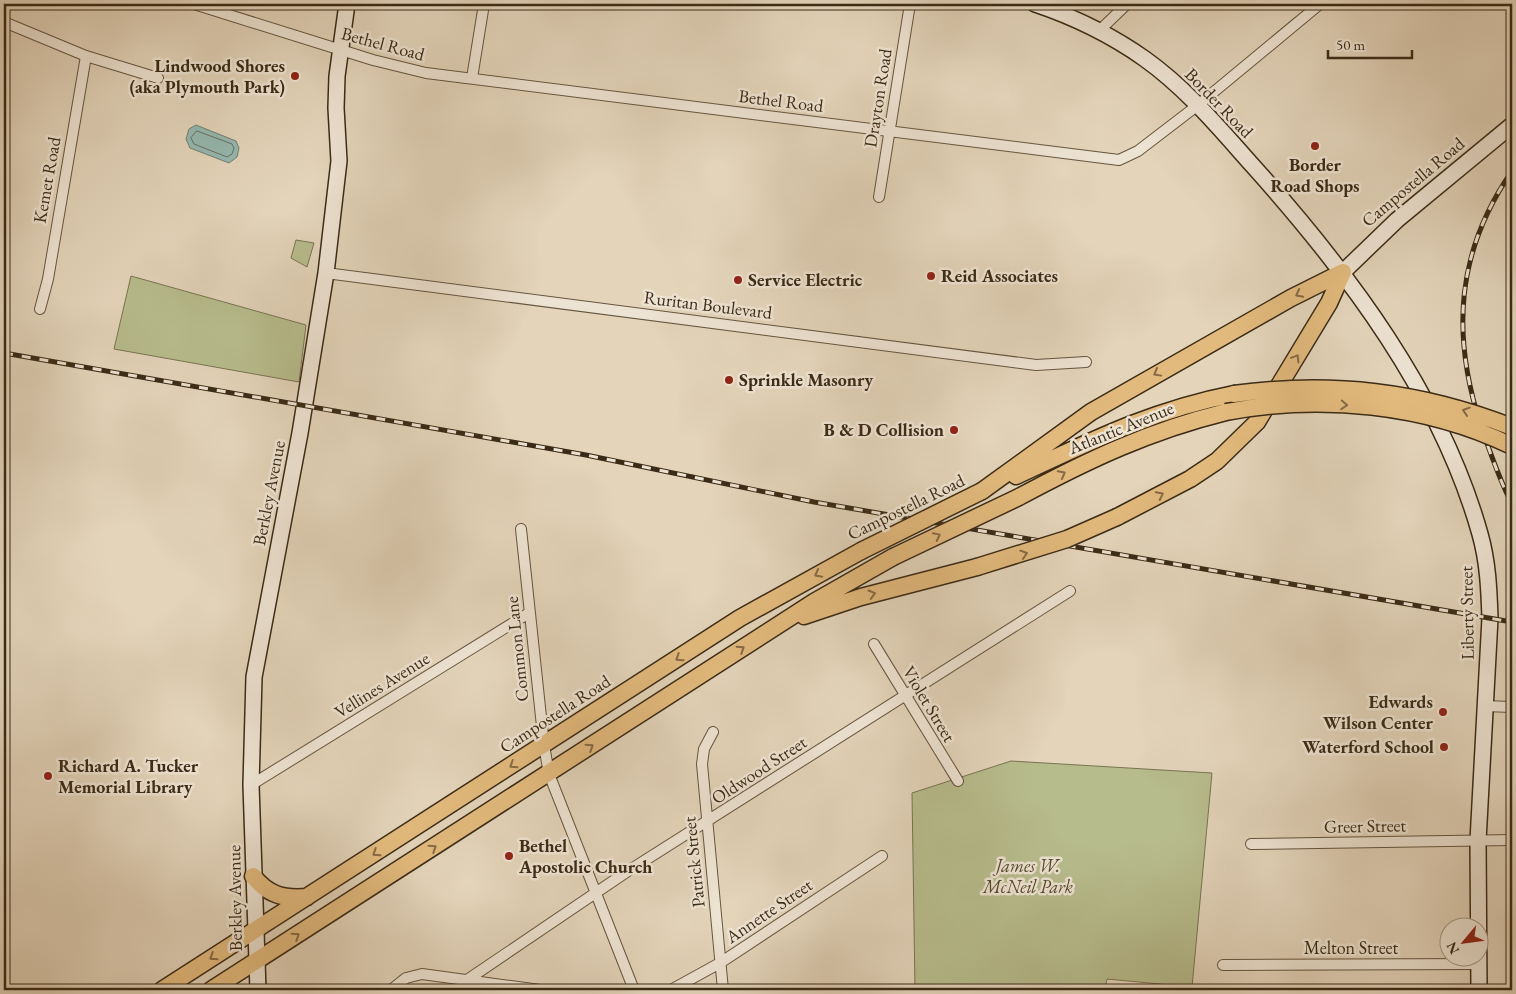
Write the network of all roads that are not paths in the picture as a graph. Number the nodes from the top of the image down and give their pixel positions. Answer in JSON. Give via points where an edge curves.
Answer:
{"nodes":[{"id":1,"x":194,"y":4,"type":"edge"},
{"id":2,"x":347,"y":4,"type":"edge"},
{"id":3,"x":484,"y":4,"type":"edge"},
{"id":4,"x":910,"y":4,"type":"edge"},
{"id":5,"x":1035,"y":4,"type":"edge"},
{"id":6,"x":1127,"y":4,"type":"edge"},
{"id":7,"x":1320,"y":4,"type":"edge"},
{"id":8,"x":209,"y":6,"type":"edge"},
{"id":9,"x":4,"y":22,"type":"edge"},
{"id":10,"x":1099,"y":31,"type":"junction"},
{"id":11,"x":340,"y":50,"type":"junction"},
{"id":12,"x":86,"y":56,"type":"junction"},
{"id":13,"x":158,"y":78,"type":"dead end"},
{"id":14,"x":472,"y":78,"type":"junction"},
{"id":15,"x":1198,"y":105,"type":"junction"},
{"id":16,"x":1512,"y":124,"type":"edge"},
{"id":17,"x":889,"y":131,"type":"junction"},
{"id":18,"x":879,"y":197,"type":"dead end"},
{"id":19,"x":1343,"y":272,"type":"junction"},
{"id":20,"x":326,"y":273,"type":"junction"},
{"id":21,"x":40,"y":309,"type":"dead end"},
{"id":22,"x":1086,"y":362,"type":"dead end"},
{"id":23,"x":1512,"y":428,"type":"edge"},
{"id":24,"x":1512,"y":446,"type":"edge"},
{"id":25,"x":982,"y":491,"type":"junction"},
{"id":26,"x":521,"y":529,"type":"dead end"},
{"id":27,"x":1070,"y":591,"type":"dead end"},
{"id":28,"x":529,"y":613,"type":"junction"},
{"id":29,"x":776,"y":626,"type":"junction"},
{"id":30,"x":874,"y":644,"type":"dead end"},
{"id":31,"x":905,"y":696,"type":"junction"},
{"id":32,"x":1484,"y":706,"type":"junction"},
{"id":33,"x":1512,"y":707,"type":"edge"},
{"id":34,"x":713,"y":732,"type":"dead end"},
{"id":35,"x":544,"y":745,"type":"junction"},
{"id":36,"x":549,"y":774,"type":"junction"},
{"id":37,"x":958,"y":782,"type":"dead end"},
{"id":38,"x":251,"y":785,"type":"junction"},
{"id":39,"x":706,"y":823,"type":"junction"},
{"id":40,"x":1512,"y":840,"type":"edge"},
{"id":41,"x":1478,"y":841,"type":"junction"},
{"id":42,"x":1251,"y":844,"type":"dead end"},
{"id":43,"x":882,"y":856,"type":"dead end"},
{"id":44,"x":253,"y":876,"type":"junction"},
{"id":45,"x":597,"y":893,"type":"junction"},
{"id":46,"x":307,"y":897,"type":"junction"},
{"id":47,"x":1479,"y":916,"type":"edge"},
{"id":48,"x":254,"y":931,"type":"junction"},
{"id":49,"x":255,"y":962,"type":"junction"},
{"id":50,"x":720,"y":963,"type":"junction"},
{"id":51,"x":1438,"y":964,"type":"edge"},
{"id":52,"x":1223,"y":965,"type":"dead end"},
{"id":53,"x":1480,"y":966,"type":"edge"},
{"id":54,"x":467,"y":980,"type":"junction"},
{"id":55,"x":394,"y":987,"type":"edge"},
{"id":56,"x":513,"y":988,"type":"edge"},
{"id":57,"x":162,"y":990,"type":"edge"},
{"id":58,"x":211,"y":990,"type":"edge"},
{"id":59,"x":258,"y":990,"type":"edge"},
{"id":60,"x":540,"y":990,"type":"edge"},
{"id":61,"x":634,"y":990,"type":"edge"},
{"id":62,"x":671,"y":990,"type":"edge"},
{"id":63,"x":723,"y":990,"type":"edge"},
{"id":64,"x":1479,"y":990,"type":"edge"}],
"edges":[{"from":1,"to":8,"type":"street","name":"Bethel Road"},
{"from":2,"to":11,"type":"street","name":"Berkley Avenue"},
{"from":3,"to":14,"type":"street"},
{"from":4,"to":17,"type":"street","name":"Drayton Road"},
{"from":5,"to":10,"type":"street","name":"Border Road"},
{"from":6,"to":10,"type":"street"},
{"from":7,"to":15,"type":"street","name":"Bethel Road"},
{"from":8,"to":11,"type":"street","name":"Bethel Road"},
{"from":9,"to":12,"type":"street"},
{"from":10,"to":15,"type":"street","name":"Border Road","via":[[1146,60]]},
{"from":11,"to":14,"type":"street","name":"Bethel Road","via":[[399,68]]},
{"from":11,"to":20,"type":"street","name":"Berkley Avenue","via":[[336,108],[339,161]]},
{"from":12,"to":13,"type":"street"},
{"from":12,"to":21,"type":"street","name":"Kemet Road","via":[[48,279]]},
{"from":14,"to":17,"type":"street","name":"Bethel Road"},
{"from":15,"to":17,"type":"street","name":"Bethel Road","via":[[1138,151],[1119,160]]},
{"from":15,"to":19,"type":"street","name":"Border Road"},
{"from":16,"to":19,"type":"street","name":"Campostella Road","via":[[1397,220]]},
{"from":17,"to":18,"type":"street","name":"Drayton Road"},
{"from":19,"to":25,"type":"main road","one_way":true,"via":[[1090,412]]},
{"from":29,"to":19,"type":"main road","one_way":true,"bridge":true,"via":[[869,595],[1060,541],[1116,517],[1197,474],[1236,444],[1257,422],[1329,303]]},
{"from":19,"to":32,"type":"street","name":"Liberty Street","via":[[1416,384],[1472,507],[1484,549],[1488,584],[1490,618]]},
{"from":20,"to":22,"type":"street","name":"Ruritan Boulevard","via":[[1036,365]]},
{"from":20,"to":38,"type":"street","name":"Berkley Avenue","via":[[254,678]]},
{"from":23,"to":25,"type":"main road","name":"Atlantic Avenue","one_way":true,"bridge":true,"via":[[1462,409],[1405,395],[1357,389],[1307,388],[1234,394],[1194,402],[1123,426]]},
{"from":29,"to":24,"type":"main road","name":"Atlantic Avenue","one_way":true,"bridge":true,"via":[[893,557],[1084,463],[1136,440],[1226,412],[1291,404],[1365,407],[1442,420]]},
{"from":25,"to":35,"type":"main road","name":"Campostella Road","one_way":true,"bridge":true,"via":[[861,551],[740,618]]},
{"from":26,"to":28,"type":"street","name":"Common Lane"},
{"from":27,"to":31,"type":"street","name":"Oldwood Street"},
{"from":28,"to":35,"type":"street","name":"Common Lane"},
{"from":28,"to":38,"type":"street","name":"Vellines Avenue"},
{"from":36,"to":29,"type":"main road","one_way":true},
{"from":30,"to":31,"type":"street","name":"Violet Street"},
{"from":31,"to":37,"type":"street","name":"Violet Street"},
{"from":31,"to":39,"type":"street","name":"Oldwood Street"},
{"from":32,"to":33,"type":"street"},
{"from":32,"to":41,"type":"street","name":"Liberty Street"},
{"from":34,"to":39,"type":"street","name":"Patrick Street","via":[[702,756]]},
{"from":35,"to":36,"type":"street","name":"Common Lane"},
{"from":35,"to":46,"type":"main road","name":"Campostella Road","one_way":true},
{"from":36,"to":45,"type":"street","name":"Common Lane"},
{"from":49,"to":36,"type":"main road","one_way":true},
{"from":38,"to":44,"type":"street","name":"Berkley Avenue"},
{"from":39,"to":45,"type":"street","name":"Oldwood Street"},
{"from":39,"to":50,"type":"street","name":"Patrick Street"},
{"from":40,"to":41,"type":"street","name":"Greer Street"},
{"from":41,"to":42,"type":"street","name":"Greer Street"},
{"from":41,"to":47,"type":"street","name":"Liberty Street"},
{"from":43,"to":50,"type":"street","name":"Annette Street"},
{"from":44,"to":46,"type":"main road","via":[[274,895]]},
{"from":44,"to":48,"type":"street","name":"Berkley Avenue"},
{"from":45,"to":54,"type":"street","name":"Oldwood Street"},
{"from":45,"to":61,"type":"street","name":"Common Lane"},
{"from":46,"to":48,"type":"main road","name":"Campostella Road"},
{"from":48,"to":49,"type":"street","name":"Berkley Avenue"},
{"from":48,"to":57,"type":"main road","name":"Campostella Road","one_way":true},
{"from":49,"to":58,"type":"main road"},
{"from":49,"to":59,"type":"street","name":"Berkley Avenue"},
{"from":50,"to":62,"type":"street","name":"Annette Street"},
{"from":50,"to":63,"type":"street","name":"Patrick Street"},
{"from":51,"to":52,"type":"street","name":"Melton Street"},
{"from":53,"to":64,"type":"street","name":"Liberty Street"},
{"from":54,"to":55,"type":"street","via":[[422,974],[413,975]]},
{"from":54,"to":56,"type":"street"},
{"from":56,"to":60,"type":"street"}]}
